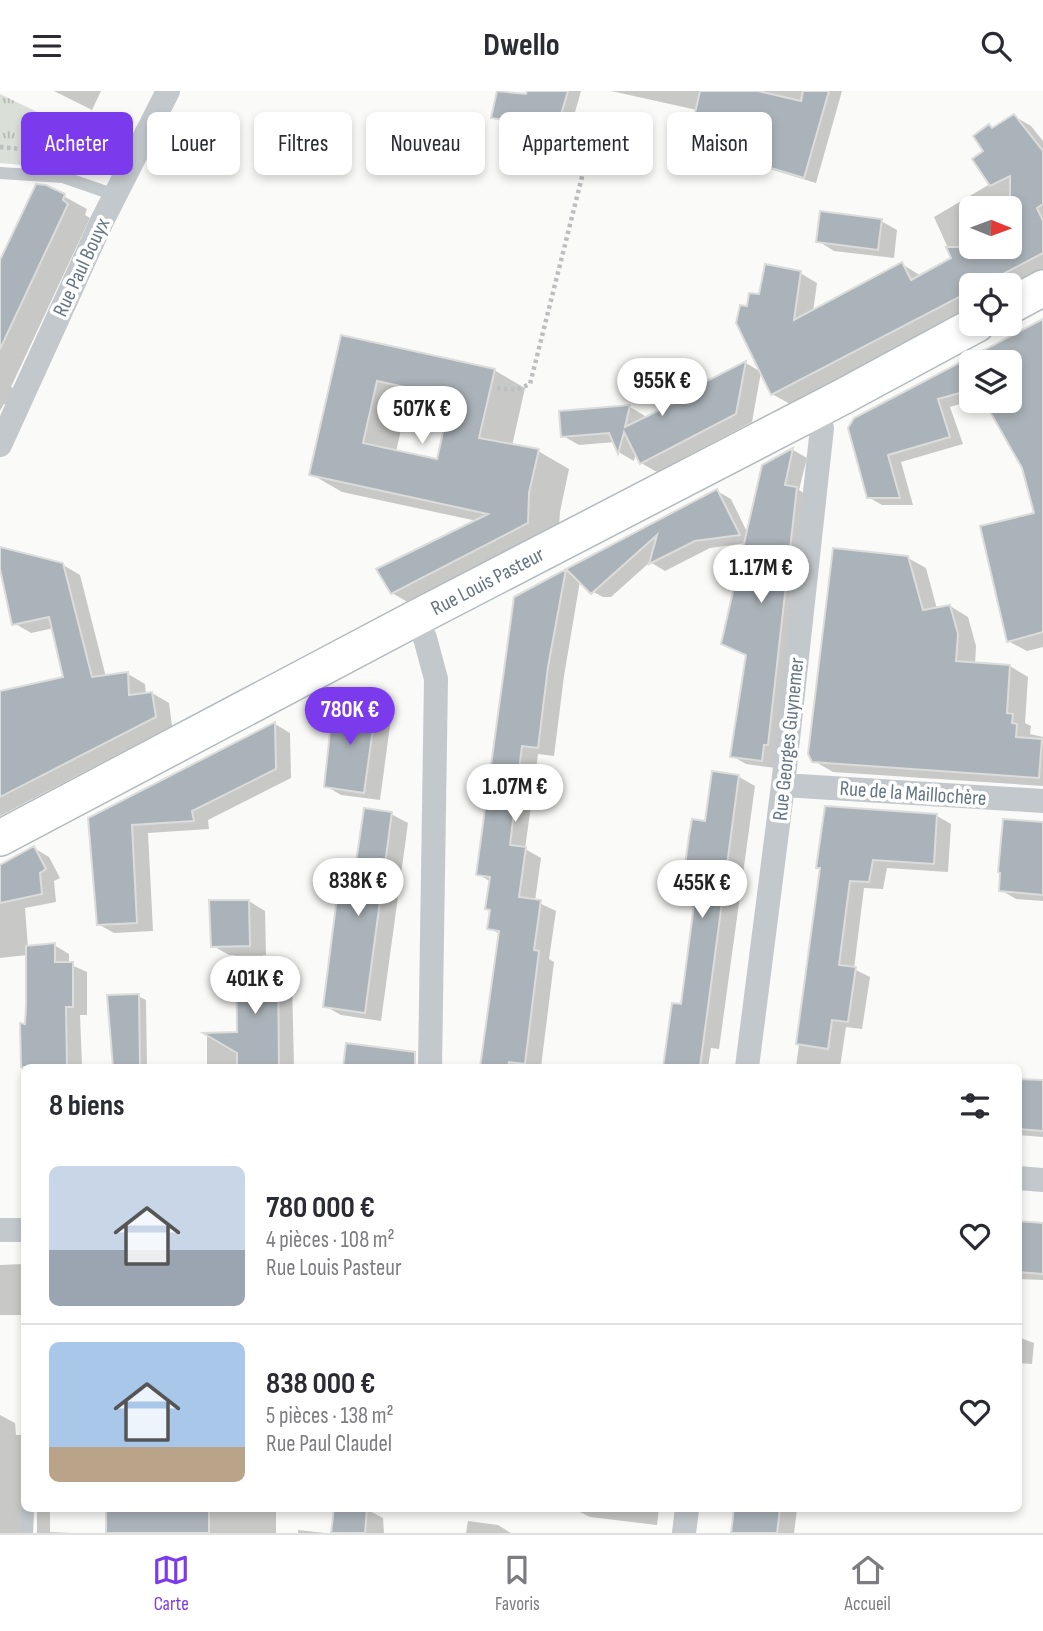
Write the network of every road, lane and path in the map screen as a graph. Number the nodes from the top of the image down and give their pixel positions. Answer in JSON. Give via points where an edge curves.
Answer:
{"nodes":[{"id":1,"x":168,"y":91,"type":"edge"},
{"id":2,"x":0,"y":147,"type":"edge"},
{"id":3,"x":21,"y":149,"type":"edge"},
{"id":4,"x":133,"y":158,"type":"edge"},
{"id":5,"x":0,"y":173,"type":"edge"},
{"id":6,"x":125,"y":175,"type":"edge"},
{"id":7,"x":582,"y":175,"type":"edge"},
{"id":8,"x":115,"y":195,"type":"junction"},
{"id":9,"x":1043,"y":288,"type":"edge"},
{"id":10,"x":1022,"y":299,"type":"edge"},
{"id":11,"x":959,"y":334,"type":"edge"},
{"id":12,"x":497,"y":388,"type":"dead end"},
{"id":13,"x":814,"y":412,"type":"junction"},
{"id":14,"x":0,"y":445,"type":"edge"},
{"id":15,"x":414,"y":619,"type":"junction"},
{"id":16,"x":783,"y":785,"type":"junction"},
{"id":17,"x":1043,"y":801,"type":"edge"},
{"id":18,"x":0,"y":838,"type":"edge"},
{"id":19,"x":430,"y":1064,"type":"edge"},
{"id":20,"x":747,"y":1064,"type":"edge"},
{"id":21,"x":1022,"y":1178,"type":"edge"},
{"id":22,"x":1043,"y":1180,"type":"edge"},
{"id":23,"x":0,"y":1230,"type":"edge"},
{"id":24,"x":21,"y":1230,"type":"edge"},
{"id":25,"x":27,"y":1512,"type":"edge"},
{"id":26,"x":687,"y":1512,"type":"edge"},
{"id":27,"x":27,"y":1533,"type":"edge"},
{"id":28,"x":684,"y":1533,"type":"edge"}],
"edges":[{"from":1,"to":4,"type":"street","name":"Rue Paul Bouyx"},
{"from":2,"to":3,"type":"path"},
{"from":5,"to":8,"type":"lane","via":[[63,177]]},
{"from":6,"to":8,"type":"street","name":"Rue Paul Bouyx"},
{"from":7,"to":12,"type":"path","via":[[530,384],[516,390]]},
{"from":8,"to":14,"type":"street","name":"Rue Paul Bouyx"},
{"from":9,"to":10,"type":"main road"},
{"from":11,"to":13,"type":"main road","name":"Rue Louis Pasteur"},
{"from":13,"to":15,"type":"main road","name":"Rue Louis Pasteur"},
{"from":13,"to":16,"type":"street","name":"Rue Georges Guynemer","via":[[822,428]]},
{"from":15,"to":18,"type":"main road","name":"Rue Louis Pasteur"},
{"from":15,"to":19,"type":"street","via":[[425,638],[436,679]]},
{"from":16,"to":17,"type":"street","name":"Rue de la Maillochère"},
{"from":16,"to":20,"type":"street","name":"Rue Georges Guynemer"},
{"from":21,"to":22,"type":"street"},
{"from":23,"to":24,"type":"street"},
{"from":25,"to":27,"type":"lane"},
{"from":26,"to":28,"type":"street"}]}
